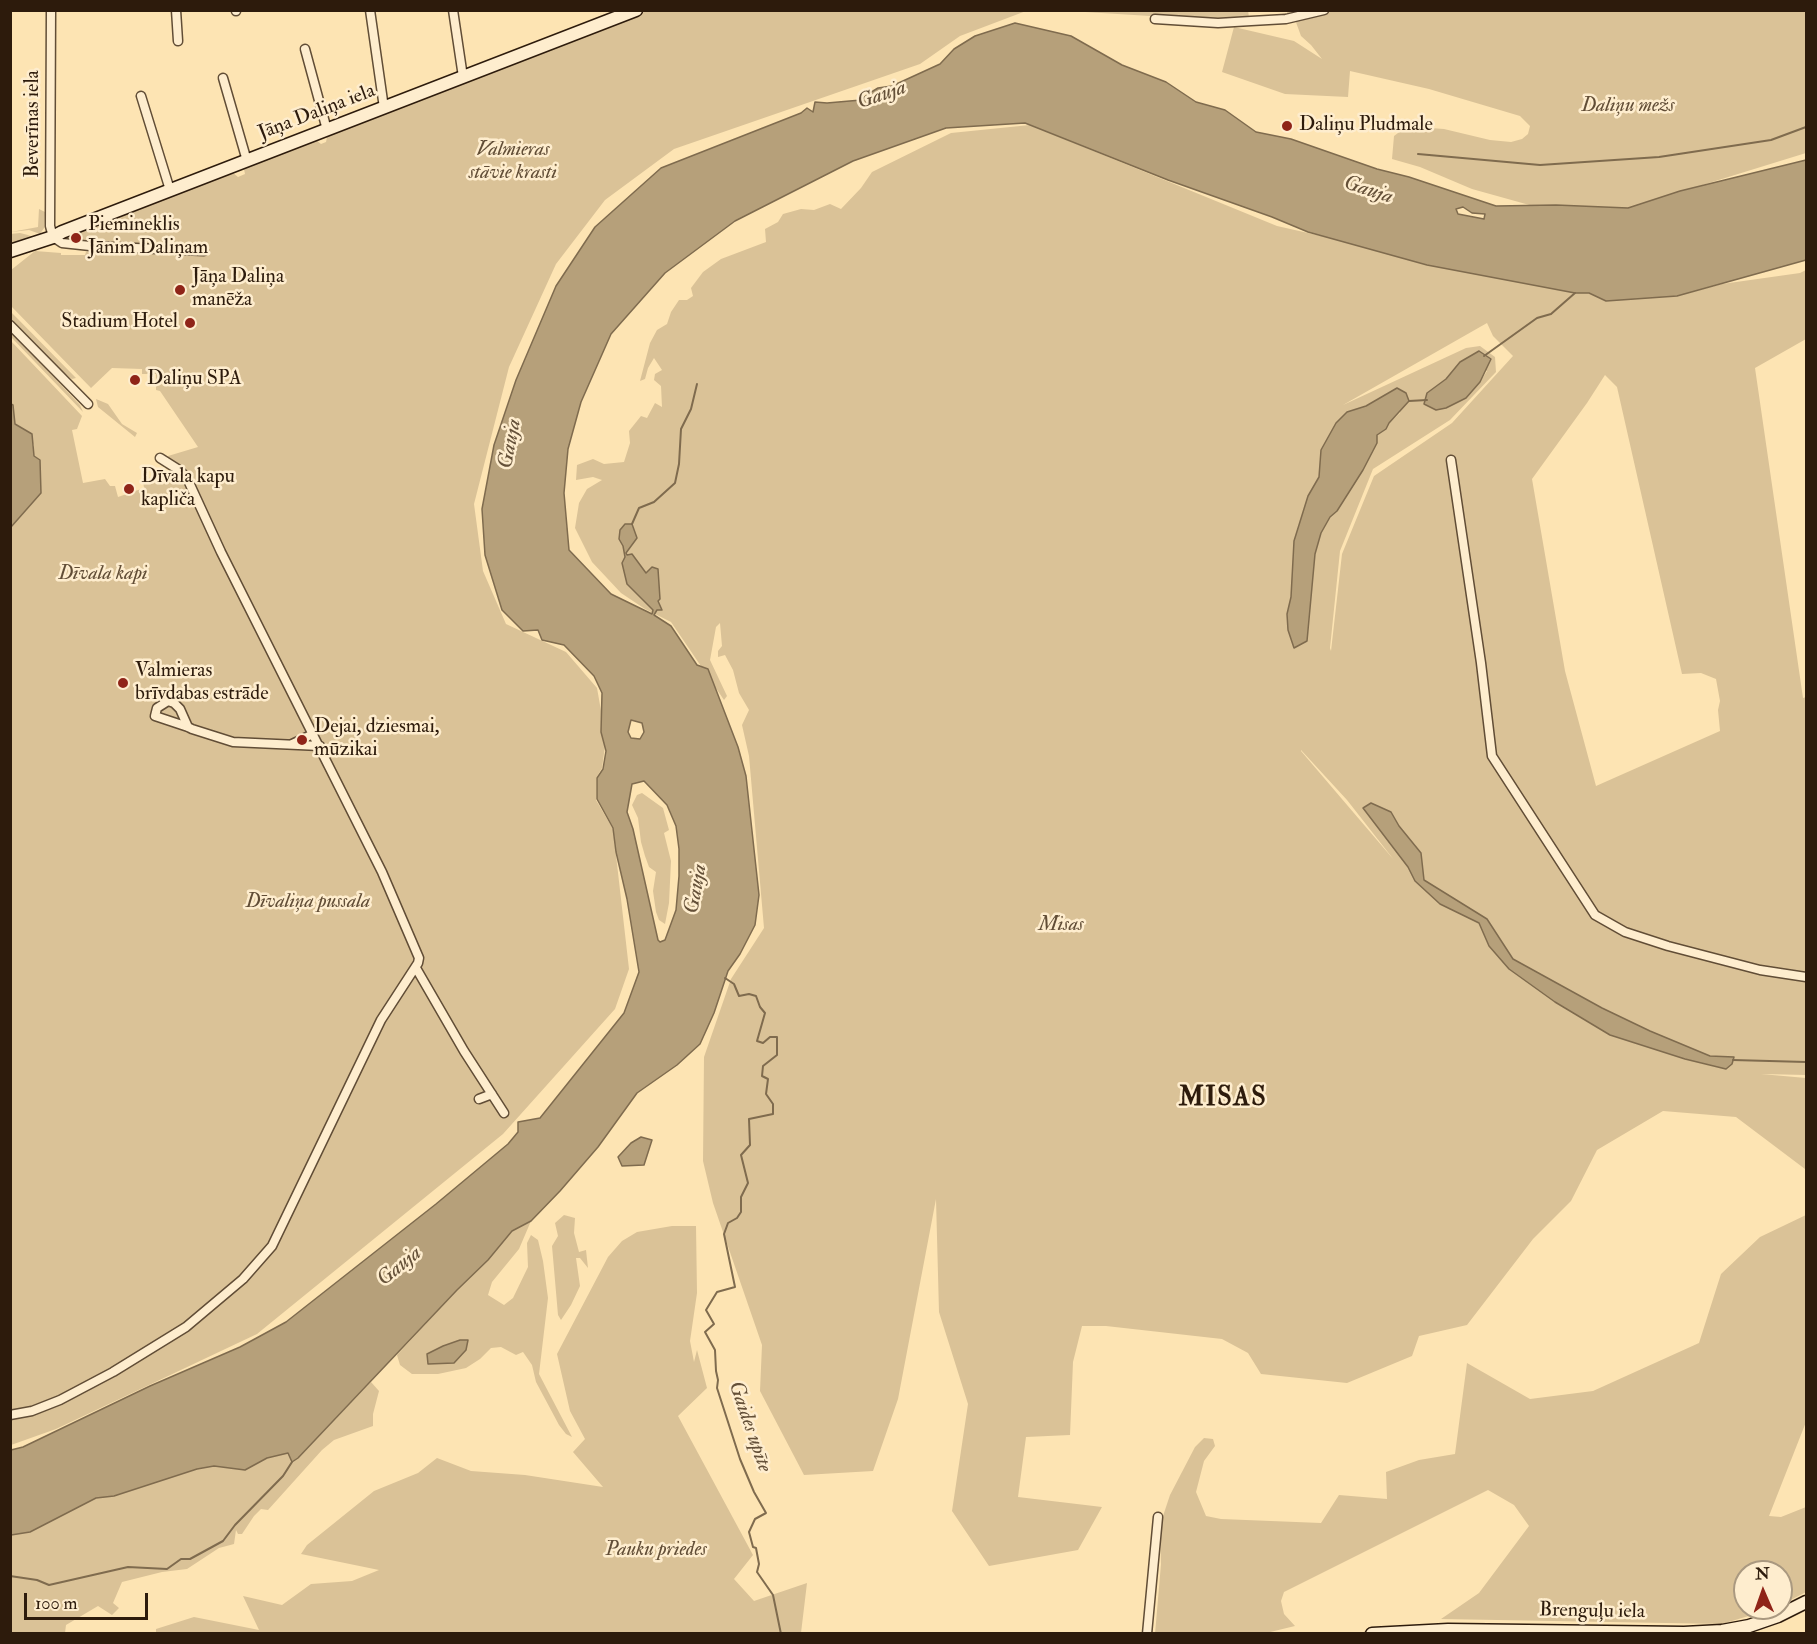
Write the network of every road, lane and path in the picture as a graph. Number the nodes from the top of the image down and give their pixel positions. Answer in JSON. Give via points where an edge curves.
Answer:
{"nodes":[{"id":1,"x":51,"y":10,"type":"edge"},
{"id":2,"x":176,"y":10,"type":"edge"},
{"id":3,"x":370,"y":10,"type":"edge"},
{"id":4,"x":453,"y":10,"type":"edge"},
{"id":5,"x":636,"y":10,"type":"edge"},
{"id":6,"x":1324,"y":10,"type":"edge"},
{"id":7,"x":1155,"y":19,"type":"dead end"},
{"id":8,"x":178,"y":41,"type":"dead end"},
{"id":9,"x":304,"y":49,"type":"dead end"},
{"id":10,"x":463,"y":77,"type":"junction"},
{"id":11,"x":223,"y":78,"type":"dead end"},
{"id":12,"x":141,"y":96,"type":"dead end"},
{"id":13,"x":384,"y":108,"type":"junction"},
{"id":14,"x":327,"y":130,"type":"junction"},
{"id":15,"x":247,"y":161,"type":"junction"},
{"id":16,"x":170,"y":190,"type":"junction"},
{"id":17,"x":53,"y":237,"type":"junction"},
{"id":18,"x":10,"y":251,"type":"edge"},
{"id":19,"x":204,"y":251,"type":"dead end"},
{"id":20,"x":10,"y":325,"type":"edge"},
{"id":21,"x":88,"y":404,"type":"dead end"},
{"id":22,"x":160,"y":458,"type":"dead end"},
{"id":23,"x":1451,"y":460,"type":"dead end"},
{"id":24,"x":188,"y":728,"type":"dead end"},
{"id":25,"x":313,"y":734,"type":"junction"},
{"id":26,"x":289,"y":745,"type":"junction"},
{"id":27,"x":320,"y":746,"type":"junction"},
{"id":28,"x":416,"y":968,"type":"junction"},
{"id":29,"x":1806,"y":977,"type":"edge"},
{"id":30,"x":492,"y":1094,"type":"junction"},
{"id":31,"x":478,"y":1100,"type":"dead end"},
{"id":32,"x":504,"y":1113,"type":"dead end"},
{"id":33,"x":10,"y":1415,"type":"edge"},
{"id":34,"x":1158,"y":1516,"type":"dead end"},
{"id":35,"x":1806,"y":1602,"type":"edge"},
{"id":36,"x":1147,"y":1634,"type":"edge"},
{"id":37,"x":1372,"y":1634,"type":"edge"}],
"edges":[{"from":1,"to":17,"type":"street","name":"Beverīnas iela"},
{"from":2,"to":8,"type":"street"},
{"from":3,"to":13,"type":"street"},
{"from":4,"to":10,"type":"street"},
{"from":5,"to":10,"type":"street","name":"Jāņa Daliņa iela"},
{"from":6,"to":7,"type":"street","via":[[1275,20],[1218,23]]},
{"from":9,"to":14,"type":"street"},
{"from":10,"to":13,"type":"street","name":"Jāņa Daliņa iela"},
{"from":11,"to":15,"type":"street"},
{"from":12,"to":16,"type":"street"},
{"from":13,"to":14,"type":"street","name":"Jāņa Daliņa iela"},
{"from":14,"to":15,"type":"street","name":"Jāņa Daliņa iela"},
{"from":15,"to":16,"type":"street","name":"Jāņa Daliņa iela"},
{"from":16,"to":17,"type":"street","name":"Jāņa Daliņa iela"},
{"from":17,"to":18,"type":"street","name":"Jāņa Daliņa iela"},
{"from":17,"to":19,"type":"street","via":[[62,243],[90,246]]},
{"from":20,"to":21,"type":"street"},
{"from":22,"to":25,"type":"street","via":[[187,478]]},
{"from":23,"to":29,"type":"street","via":[[1492,756],[1595,915],[1625,932],[1668,946],[1760,970]]},
{"from":24,"to":26,"type":"street","via":[[233,742]]},
{"from":25,"to":26,"type":"street"},
{"from":25,"to":27,"type":"street"},
{"from":26,"to":27,"type":"street"},
{"from":27,"to":28,"type":"street","via":[[382,872],[419,958]]},
{"from":28,"to":30,"type":"street"},
{"from":28,"to":33,"type":"street","via":[[381,1020],[272,1246],[243,1279],[186,1327],[113,1372],[60,1400]]},
{"from":30,"to":31,"type":"street"},
{"from":30,"to":32,"type":"street"},
{"from":34,"to":36,"type":"street"},
{"from":35,"to":37,"type":"street","name":"Brenguļu iela","via":[[1778,1616],[1722,1631],[1448,1630]]}]}
